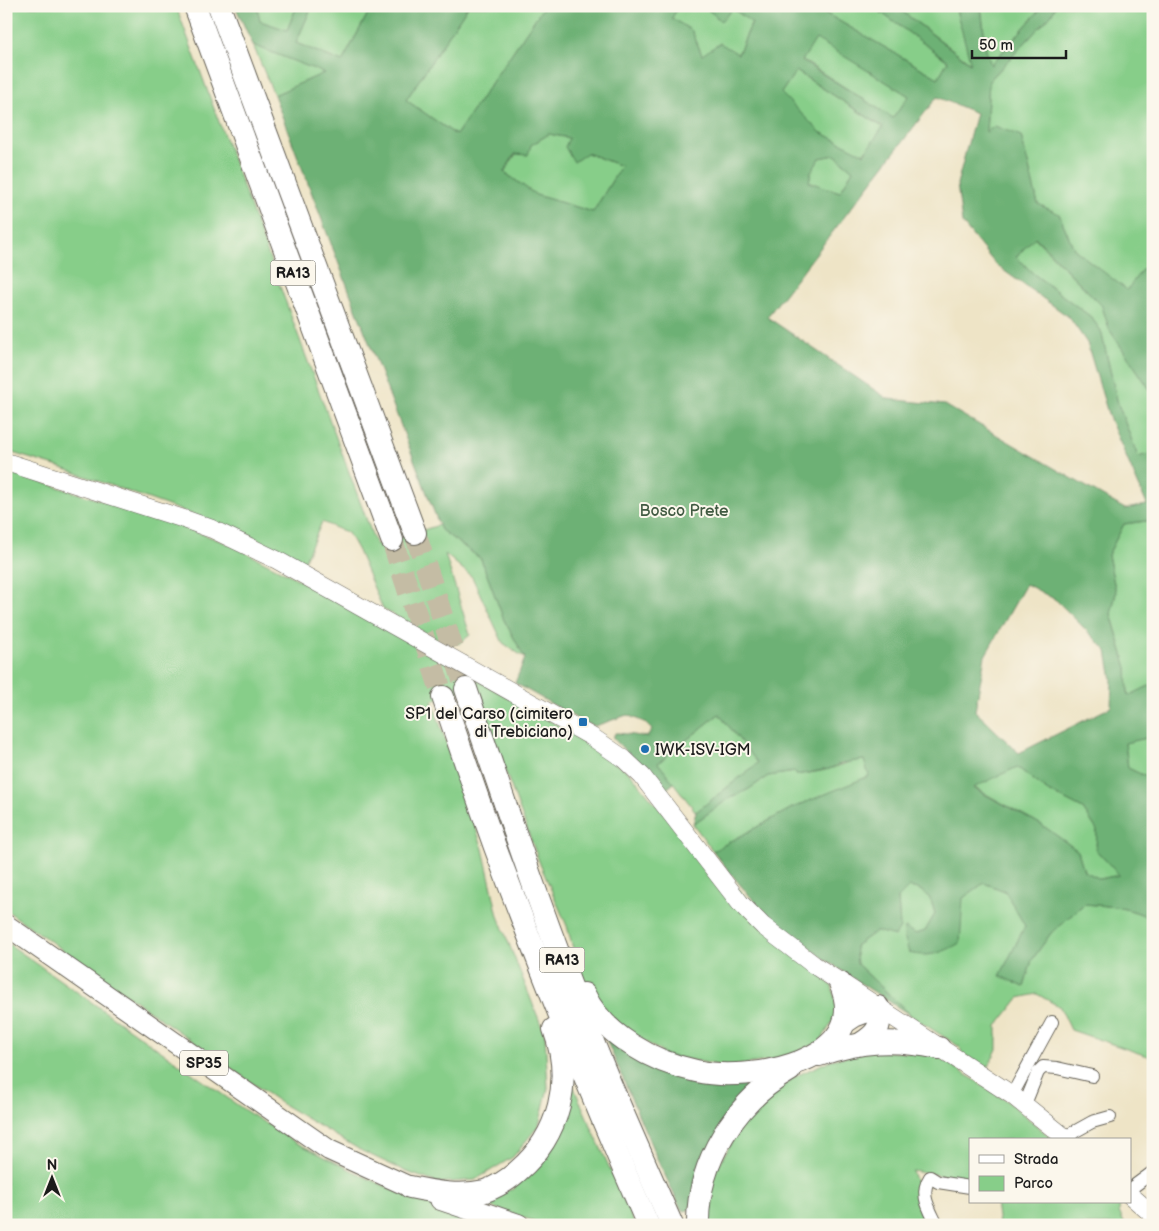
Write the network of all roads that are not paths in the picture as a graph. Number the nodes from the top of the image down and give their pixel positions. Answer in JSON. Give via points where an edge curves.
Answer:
{"nodes":[{"id":1,"x":195,"y":6,"type":"edge"},
{"id":2,"x":219,"y":6,"type":"edge"},
{"id":3,"x":6,"y":462,"type":"edge"},
{"id":4,"x":415,"y":533,"type":"tunnel mouth"},
{"id":5,"x":392,"y":540,"type":"tunnel mouth"},
{"id":6,"x":466,"y":689,"type":"tunnel mouth"},
{"id":7,"x":443,"y":697,"type":"tunnel mouth"},
{"id":8,"x":516,"y":836,"type":"junction"},
{"id":9,"x":494,"y":845,"type":"junction"},
{"id":10,"x":6,"y":925,"type":"edge"},
{"id":11,"x":840,"y":983,"type":"junction"},
{"id":12,"x":878,"y":1007,"type":"junction"},
{"id":13,"x":845,"y":1022,"type":"junction"},
{"id":14,"x":1052,"y":1022,"type":"dead end"},
{"id":15,"x":862,"y":1043,"type":"junction"},
{"id":16,"x":939,"y":1048,"type":"junction"},
{"id":17,"x":808,"y":1059,"type":"junction"},
{"id":18,"x":1092,"y":1076,"type":"dead end"},
{"id":19,"x":1018,"y":1099,"type":"junction"},
{"id":20,"x":1110,"y":1117,"type":"dead end"},
{"id":21,"x":1066,"y":1138,"type":"edge"},
{"id":22,"x":1153,"y":1172,"type":"edge"},
{"id":23,"x":410,"y":1187,"type":"junction"},
{"id":24,"x":969,"y":1187,"type":"edge"},
{"id":25,"x":1132,"y":1188,"type":"edge"},
{"id":26,"x":1132,"y":1197,"type":"edge"},
{"id":27,"x":1153,"y":1215,"type":"edge"},
{"id":28,"x":518,"y":1225,"type":"edge"},
{"id":29,"x":648,"y":1225,"type":"edge"},
{"id":30,"x":672,"y":1225,"type":"edge"},
{"id":31,"x":698,"y":1225,"type":"edge"},
{"id":32,"x":937,"y":1225,"type":"edge"}],
"edges":[{"from":1,"to":5,"type":"highway","number":"RA13"},
{"from":2,"to":4,"type":"highway","number":"RA13"},
{"from":3,"to":11,"type":"main road","via":[[184,520],[246,544],[592,737],[642,776],[751,915]]},
{"from":6,"to":8,"type":"highway","number":"RA13"},
{"from":7,"to":9,"type":"highway","number":"RA13"},
{"from":8,"to":17,"type":"highway","via":[[548,899],[588,1001],[621,1037],[649,1055],[697,1072],[746,1074],[783,1068]]},
{"from":8,"to":30,"type":"highway","number":"RA13","via":[[606,1075]]},
{"from":9,"to":23,"type":"highway","via":[[514,920],[558,1041],[562,1084],[557,1112],[539,1150],[500,1184],[468,1194]]},
{"from":9,"to":29,"type":"highway","number":"RA13","via":[[540,966]]},
{"from":10,"to":23,"type":"main road","number":"SP35","via":[[329,1150]]},
{"from":11,"to":12,"type":"main road"},
{"from":11,"to":13,"type":"highway","via":[[847,1005]]},
{"from":12,"to":13,"type":"highway"},
{"from":12,"to":15,"type":"highway","via":[[877,1030]]},
{"from":12,"to":16,"type":"main road"},
{"from":13,"to":17,"type":"highway","via":[[831,1043]]},
{"from":14,"to":19,"type":"street"},
{"from":15,"to":16,"type":"highway","via":[[914,1043]]},
{"from":15,"to":17,"type":"highway"},
{"from":16,"to":19,"type":"main road"},
{"from":17,"to":31,"type":"highway","via":[[772,1082],[724,1132],[705,1176]]},
{"from":18,"to":19,"type":"street","via":[[1043,1067]]},
{"from":19,"to":21,"type":"main road"},
{"from":20,"to":21,"type":"street","via":[[1092,1122]]},
{"from":22,"to":25,"type":"street"},
{"from":23,"to":28,"type":"highway"},
{"from":24,"to":32,"type":"street","via":[[938,1182],[930,1177],[924,1186],[924,1196]]},
{"from":26,"to":27,"type":"main road"}]}
